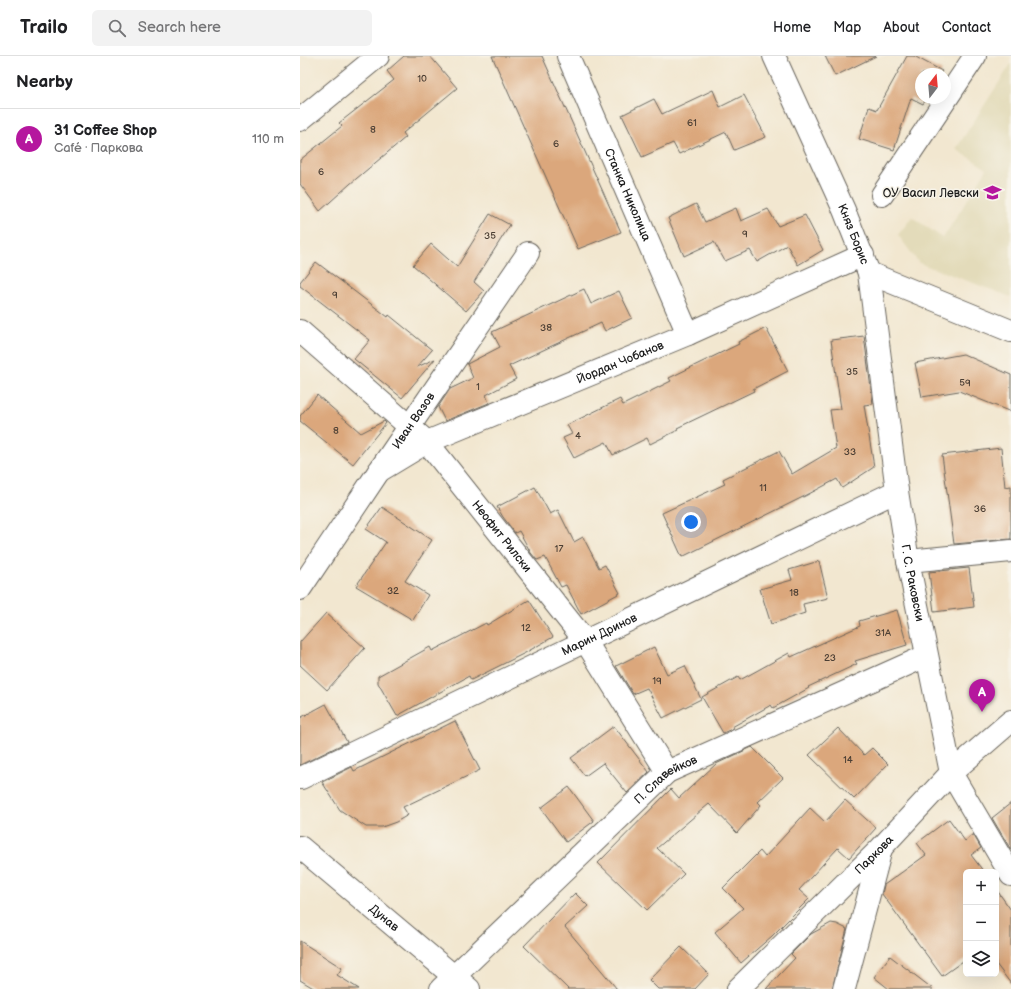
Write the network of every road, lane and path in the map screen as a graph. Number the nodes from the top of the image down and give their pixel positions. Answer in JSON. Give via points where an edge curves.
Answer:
{"nodes":[{"id":1,"x":378,"y":56,"type":"edge"},
{"id":2,"x":568,"y":56,"type":"edge"},
{"id":3,"x":774,"y":56,"type":"edge"},
{"id":4,"x":975,"y":56,"type":"edge"},
{"id":5,"x":300,"y":120,"type":"edge"},
{"id":6,"x":882,"y":195,"type":"dead end"},
{"id":7,"x":528,"y":253,"type":"dead end"},
{"id":8,"x":866,"y":264,"type":"junction"},
{"id":9,"x":300,"y":331,"type":"edge"},
{"id":10,"x":1011,"y":331,"type":"edge"},
{"id":11,"x":688,"y":334,"type":"junction"},
{"id":12,"x":409,"y":426,"type":"junction"},
{"id":13,"x":427,"y":442,"type":"junction"},
{"id":14,"x":379,"y":471,"type":"junction"},
{"id":15,"x":897,"y":491,"type":"junction"},
{"id":16,"x":1011,"y":551,"type":"edge"},
{"id":17,"x":908,"y":561,"type":"junction"},
{"id":18,"x":300,"y":589,"type":"edge"},
{"id":19,"x":586,"y":642,"type":"junction"},
{"id":20,"x":926,"y":656,"type":"junction"},
{"id":21,"x":1011,"y":721,"type":"edge"},
{"id":22,"x":667,"y":772,"type":"junction"},
{"id":23,"x":951,"y":773,"type":"junction"},
{"id":24,"x":301,"y":778,"type":"edge"},
{"id":25,"x":300,"y":847,"type":"edge"},
{"id":26,"x":881,"y":848,"type":"junction"},
{"id":27,"x":1011,"y":875,"type":"edge"},
{"id":28,"x":455,"y":985,"type":"edge"},
{"id":29,"x":738,"y":989,"type":"edge"},
{"id":30,"x":844,"y":989,"type":"edge"}],
"edges":[{"from":1,"to":5,"type":"street"},
{"from":2,"to":11,"type":"street","name":"Станка Николица"},
{"from":3,"to":8,"type":"street","name":"Княз Борис"},
{"from":4,"to":6,"type":"street"},
{"from":7,"to":12,"type":"street","name":"Иван Вазов"},
{"from":8,"to":10,"type":"street","name":"Княз Борис"},
{"from":8,"to":11,"type":"street","name":"Йордан Чобанов"},
{"from":8,"to":15,"type":"street","name":"Г. С. Раковски"},
{"from":9,"to":12,"type":"street","name":"Неофит Рилски"},
{"from":11,"to":13,"type":"street","name":"Йордан Чобанов"},
{"from":12,"to":13,"type":"street","name":"Неофит Рилски"},
{"from":12,"to":14,"type":"street","name":"Иван Вазов"},
{"from":13,"to":14,"type":"street","name":"Йордан Чобанов"},
{"from":13,"to":19,"type":"street","name":"Неофит Рилски"},
{"from":14,"to":18,"type":"street","name":"Иван Вазов"},
{"from":15,"to":17,"type":"street","name":"Г. С. Раковски"},
{"from":15,"to":19,"type":"street","name":"Марин Дринов"},
{"from":16,"to":17,"type":"street"},
{"from":17,"to":20,"type":"street","name":"Г. С. Раковски"},
{"from":19,"to":22,"type":"street","name":"Неофит Рилски"},
{"from":19,"to":24,"type":"street","name":"Марин Дринов"},
{"from":20,"to":22,"type":"street","name":"П. Славейков"},
{"from":20,"to":23,"type":"street","name":"Г. С. Раковски"},
{"from":21,"to":23,"type":"street","name":"Паркова"},
{"from":22,"to":28,"type":"street","name":"П. Славейков"},
{"from":23,"to":26,"type":"street","name":"Паркова"},
{"from":23,"to":27,"type":"street","name":"Г. С. Раковски"},
{"from":25,"to":28,"type":"street","name":"Дунав"},
{"from":26,"to":29,"type":"street","name":"Паркова"},
{"from":26,"to":30,"type":"street"}]}
